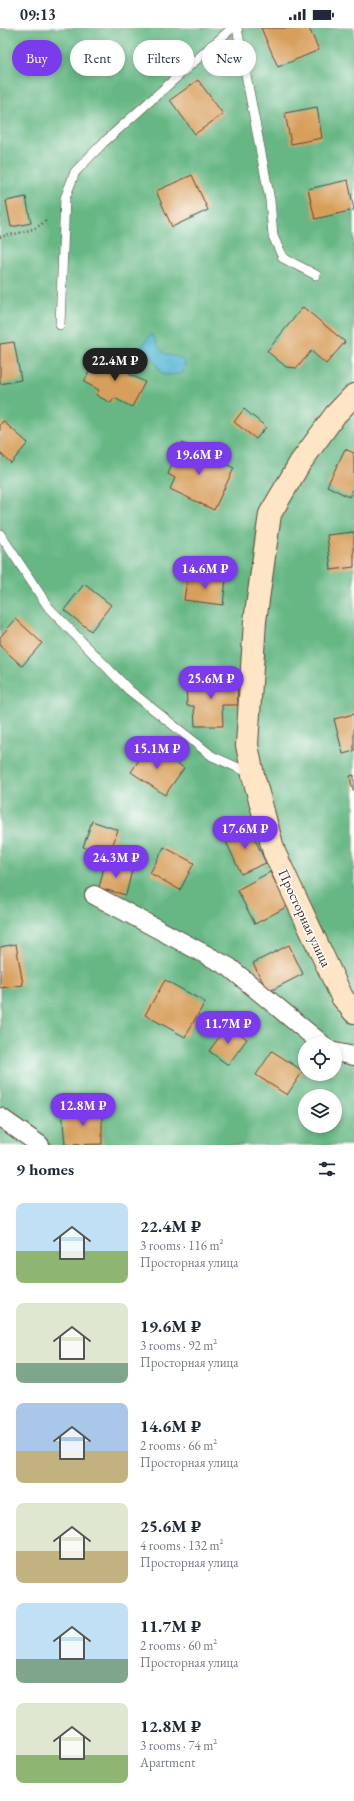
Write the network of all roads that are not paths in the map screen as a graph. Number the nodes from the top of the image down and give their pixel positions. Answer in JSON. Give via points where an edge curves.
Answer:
{"nodes":[{"id":1,"x":232,"y":28,"type":"edge"},
{"id":2,"x":237,"y":28,"type":"edge"},
{"id":3,"x":316,"y":275,"type":"dead end"},
{"id":4,"x":60,"y":325,"type":"dead end"},
{"id":5,"x":354,"y":395,"type":"edge"},
{"id":6,"x":0,"y":534,"type":"edge"},
{"id":7,"x":253,"y":775,"type":"junction"},
{"id":8,"x":94,"y":895,"type":"dead end"},
{"id":9,"x":354,"y":1012,"type":"edge"},
{"id":10,"x":314,"y":1037,"type":"edge"},
{"id":11,"x":342,"y":1053,"type":"edge"},
{"id":12,"x":354,"y":1056,"type":"edge"},
{"id":13,"x":0,"y":1117,"type":"edge"},
{"id":14,"x":40,"y":1145,"type":"edge"}],
"edges":[{"from":1,"to":4,"type":"lane","via":[[103,143],[75,172],[65,198]]},
{"from":2,"to":3,"type":"lane","via":[[270,200],[273,236],[283,258]]},
{"from":5,"to":7,"type":"street","name":"Просторная улица","via":[[335,415],[300,463],[270,514],[255,621],[247,745]]},
{"from":6,"to":7,"type":"lane","via":[[49,608],[129,690],[212,756]]},
{"from":7,"to":9,"type":"street","name":"Просторная улица","via":[[274,852],[342,997]]},
{"from":8,"to":10,"type":"street","via":[[229,967]]},
{"from":11,"to":12,"type":"street"},
{"from":13,"to":14,"type":"street"}]}
